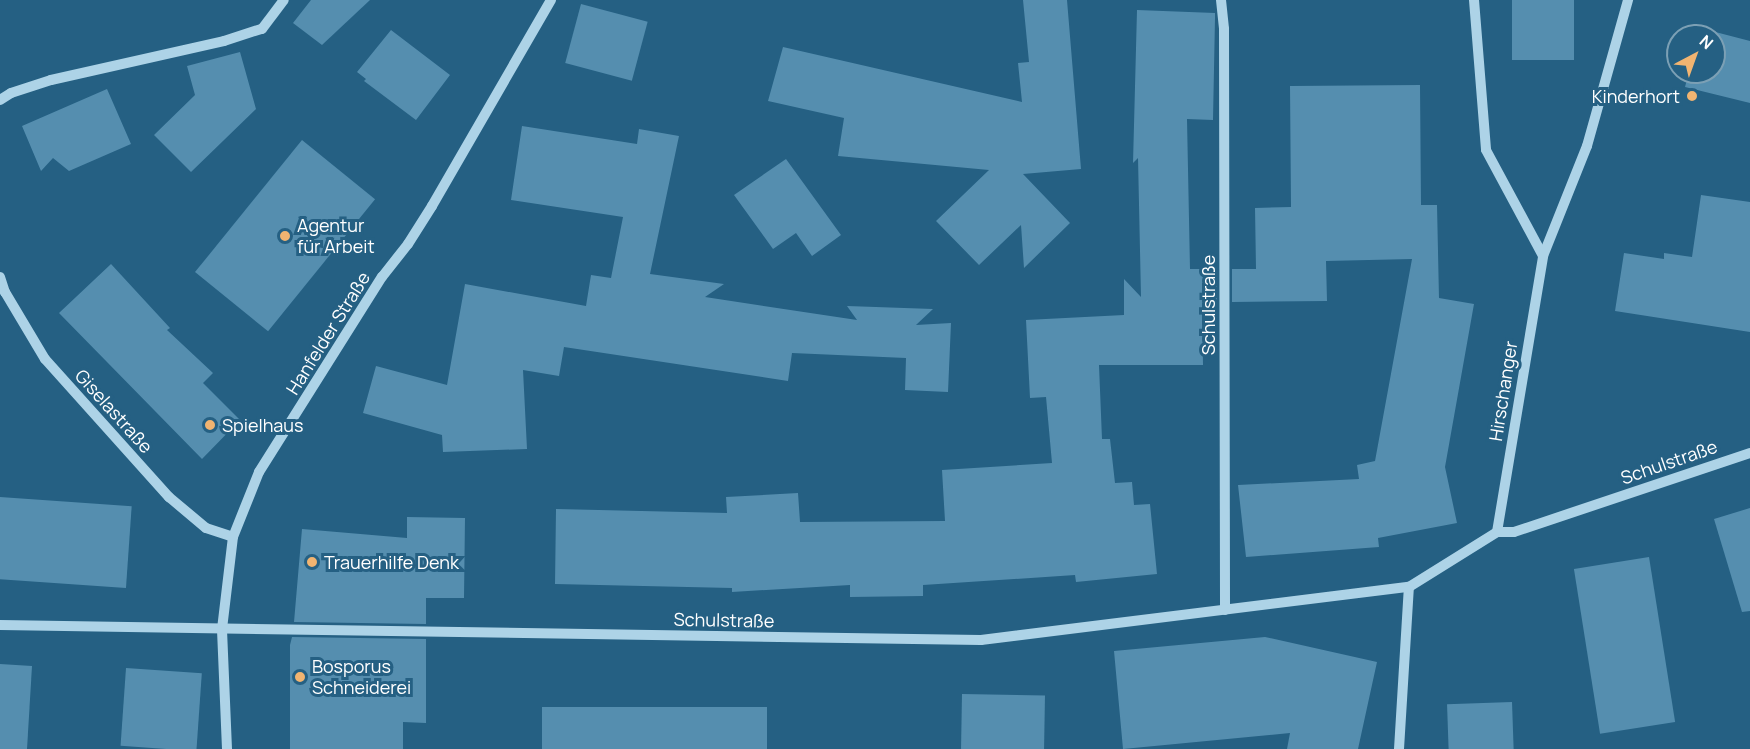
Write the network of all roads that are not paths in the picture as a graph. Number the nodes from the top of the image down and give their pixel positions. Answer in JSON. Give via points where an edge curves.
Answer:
{"nodes":[{"id":1,"x":284,"y":0,"type":"edge"},
{"id":2,"x":551,"y":0,"type":"edge"},
{"id":3,"x":1221,"y":0,"type":"edge"},
{"id":4,"x":1474,"y":0,"type":"edge"},
{"id":5,"x":1628,"y":0,"type":"edge"},
{"id":6,"x":0,"y":100,"type":"edge"},
{"id":7,"x":1543,"y":256,"type":"junction"},
{"id":8,"x":0,"y":277,"type":"edge"},
{"id":9,"x":1750,"y":453,"type":"edge"},
{"id":10,"x":1497,"y":532,"type":"junction"},
{"id":11,"x":233,"y":537,"type":"junction"},
{"id":12,"x":1409,"y":587,"type":"junction"},
{"id":13,"x":1225,"y":610,"type":"junction"},
{"id":14,"x":0,"y":625,"type":"edge"},
{"id":15,"x":222,"y":629,"type":"junction"},
{"id":16,"x":227,"y":749,"type":"edge"},
{"id":17,"x":1399,"y":749,"type":"edge"}],
"edges":[{"from":1,"to":6,"type":"street","via":[[262,29],[51,80]]},
{"from":2,"to":11,"type":"street","name":"Hanfelder Straße","via":[[432,206],[382,277],[259,472]]},
{"from":3,"to":13,"type":"street","name":"Schulstraße"},
{"from":4,"to":7,"type":"street","via":[[1486,150]]},
{"from":5,"to":7,"type":"street","name":"Hirschanger","via":[[1587,146]]},
{"from":7,"to":10,"type":"street","name":"Hirschanger"},
{"from":8,"to":11,"type":"street","name":"Giselastraße","via":[[45,359],[170,497],[206,528]]},
{"from":9,"to":10,"type":"street","name":"Schulstraße","via":[[1522,529]]},
{"from":10,"to":12,"type":"street","name":"Schulstraße"},
{"from":11,"to":15,"type":"street","name":"Hanfelder Straße"},
{"from":12,"to":13,"type":"street","name":"Schulstraße"},
{"from":12,"to":17,"type":"street"},
{"from":13,"to":15,"type":"street","name":"Schulstraße","via":[[981,640]]},
{"from":14,"to":15,"type":"street","name":"Schulstraße"},
{"from":15,"to":16,"type":"street","name":"Hanfelder Straße"}]}
